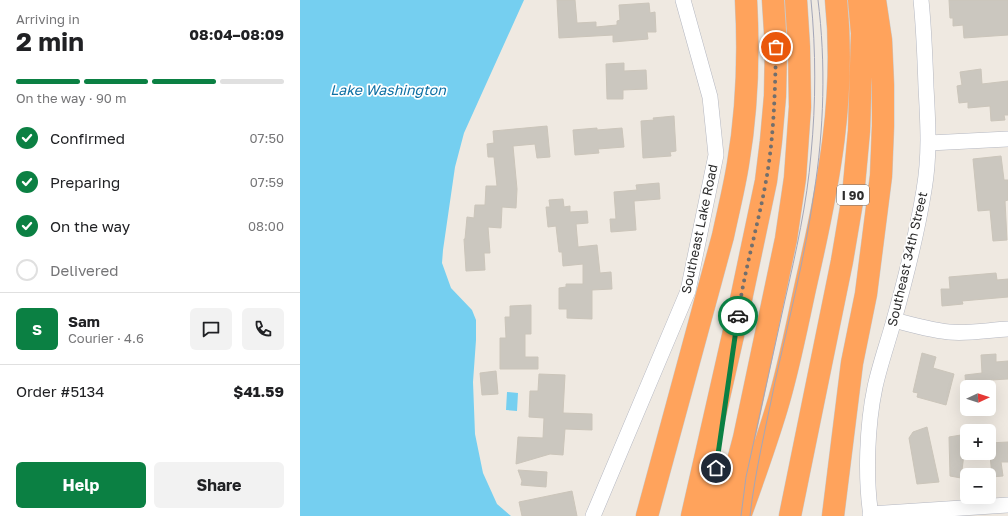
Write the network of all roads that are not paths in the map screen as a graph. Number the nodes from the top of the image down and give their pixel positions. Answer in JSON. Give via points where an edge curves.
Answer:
{"nodes":[{"id":1,"x":683,"y":0,"type":"edge"},
{"id":2,"x":746,"y":0,"type":"edge"},
{"id":3,"x":773,"y":0,"type":"edge"},
{"id":4,"x":796,"y":0,"type":"edge"},
{"id":5,"x":836,"y":0,"type":"edge"},
{"id":6,"x":859,"y":0,"type":"edge"},
{"id":7,"x":875,"y":0,"type":"edge"},
{"id":8,"x":921,"y":0,"type":"edge"},
{"id":9,"x":1008,"y":139,"type":"edge"},
{"id":10,"x":929,"y":144,"type":"junction"},
{"id":11,"x":739,"y":309,"type":"junction"},
{"id":12,"x":894,"y":320,"type":"junction"},
{"id":13,"x":1008,"y":328,"type":"edge"},
{"id":14,"x":794,"y":493,"type":"junction"},
{"id":15,"x":1008,"y":505,"type":"edge"},
{"id":16,"x":870,"y":515,"type":"edge"},
{"id":17,"x":593,"y":516,"type":"edge"},
{"id":18,"x":646,"y":516,"type":"edge"},
{"id":19,"x":692,"y":516,"type":"edge"},
{"id":20,"x":708,"y":516,"type":"edge"},
{"id":21,"x":721,"y":516,"type":"edge"},
{"id":22,"x":740,"y":516,"type":"edge"},
{"id":23,"x":777,"y":516,"type":"edge"},
{"id":24,"x":790,"y":516,"type":"edge"},
{"id":25,"x":833,"y":516,"type":"edge"}],
"edges":[{"from":1,"to":17,"type":"street","name":"Southeast Lake Road","via":[[710,97],[716,155],[688,291]]},
{"from":2,"to":18,"type":"highway","via":[[746,90],[735,184]]},
{"from":3,"to":11,"type":"highway","via":[[776,47],[771,141],[766,181]]},
{"from":4,"to":21,"type":"highway","via":[[800,78],[798,146],[791,209],[742,444]]},
{"from":5,"to":22,"type":"highway","via":[[839,84],[829,174],[777,406]]},
{"from":6,"to":14,"type":"highway","number":"I 90","via":[[862,33],[859,131],[853,196]]},
{"from":7,"to":25,"type":"highway","via":[[881,40],[883,85],[881,176],[866,294],[852,363]]},
{"from":8,"to":10,"type":"street","name":"Southeast 34th Street"},
{"from":9,"to":10,"type":"street"},
{"from":10,"to":12,"type":"street","name":"Southeast 34th Street","via":[[917,227]]},
{"from":11,"to":19,"type":"highway"},
{"from":11,"to":20,"type":"highway"},
{"from":12,"to":13,"type":"street","via":[[950,332]]},
{"from":12,"to":16,"type":"street","name":"Southeast 34th Street","via":[[875,388],[870,428],[867,467]]},
{"from":14,"to":23,"type":"highway"},
{"from":14,"to":24,"type":"highway","number":"I 90"},
{"from":15,"to":16,"type":"street"}]}
